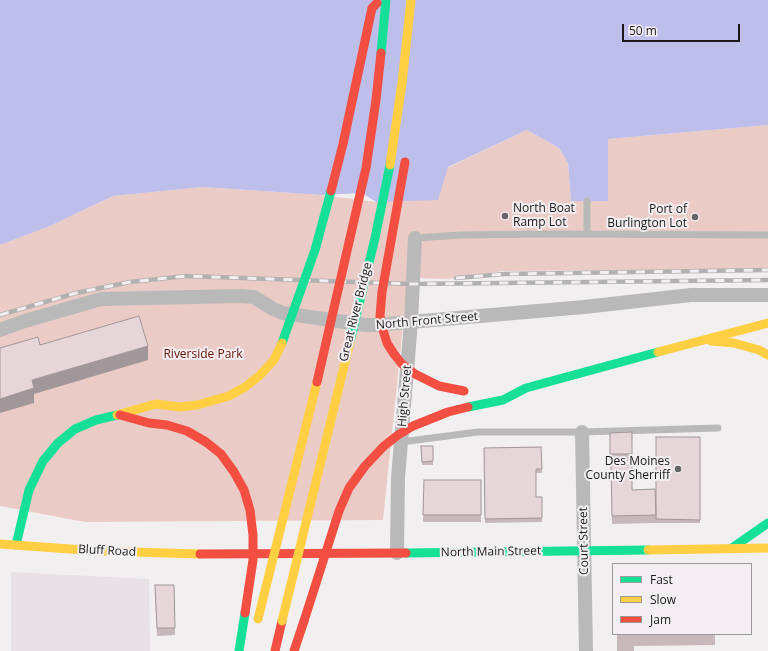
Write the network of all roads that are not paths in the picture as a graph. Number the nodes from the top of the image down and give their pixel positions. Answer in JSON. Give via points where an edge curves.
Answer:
{"nodes":[{"id":1,"x":379,"y":0,"type":"edge"},
{"id":2,"x":386,"y":0,"type":"edge"},
{"id":3,"x":411,"y":0,"type":"edge"},
{"id":4,"x":413,"y":61,"type":"dead end"},
{"id":5,"x":406,"y":156,"type":"dead end"},
{"id":6,"x":588,"y":201,"type":"dead end"},
{"id":7,"x":588,"y":234,"type":"junction"},
{"id":8,"x":768,"y":235,"type":"edge"},
{"id":9,"x":415,"y":238,"type":"joint"},
{"id":10,"x":768,"y":295,"type":"edge"},
{"id":11,"x":411,"y":322,"type":"junction"},
{"id":12,"x":768,"y":323,"type":"edge"},
{"id":13,"x":0,"y":330,"type":"edge"},
{"id":14,"x":700,"y":340,"type":"junction"},
{"id":15,"x":768,"y":356,"type":"edge"},
{"id":16,"x":507,"y":388,"type":"dead end"},
{"id":17,"x":526,"y":388,"type":"junction"},
{"id":18,"x":467,"y":391,"type":"dead end"},
{"id":19,"x":116,"y":415,"type":"junction"},
{"id":20,"x":718,"y":428,"type":"dead end"},
{"id":21,"x":582,"y":432,"type":"junction"},
{"id":22,"x":400,"y":442,"type":"junction"},
{"id":23,"x":768,"y":523,"type":"edge"},
{"id":24,"x":0,"y":544,"type":"edge"},
{"id":25,"x":16,"y":545,"type":"junction"},
{"id":26,"x":732,"y":548,"type":"junction"},
{"id":27,"x":768,"y":548,"type":"edge"},
{"id":28,"x":584,"y":551,"type":"junction"},
{"id":29,"x":397,"y":553,"type":"junction"},
{"id":30,"x":215,"y":554,"type":"joint"},
{"id":31,"x":257,"y":622,"type":"dead end"},
{"id":32,"x":239,"y":651,"type":"edge"},
{"id":33,"x":275,"y":651,"type":"edge"},
{"id":34,"x":294,"y":651,"type":"edge"},
{"id":35,"x":586,"y":651,"type":"edge"}],
"edges":[{"from":1,"to":19,"type":"main road","bridge":true,"via":[[372,8],[343,144],[315,250],[285,338],[274,360],[245,387],[214,401],[180,407],[156,404]]},
{"from":2,"to":31,"type":"main road","name":"Great River Bridge","bridge":true,"via":[[366,168],[328,336]]},
{"from":3,"to":4,"type":"main road","bridge":true},
{"from":3,"to":33,"type":"main road","name":"Great River Bridge","bridge":true,"via":[[402,83],[384,195]]},
{"from":5,"to":18,"type":"main road","bridge":true,"via":[[382,292],[380,316],[383,330],[394,354],[415,374],[439,386]]},
{"from":6,"to":7,"type":"lane"},
{"from":7,"to":8,"type":"lane"},
{"from":7,"to":9,"type":"lane"},
{"from":9,"to":11,"type":"street","name":"High Street"},
{"from":10,"to":11,"type":"street","name":"North Front Street","via":[[691,295]]},
{"from":11,"to":13,"type":"street","name":"North Front Street","via":[[365,325],[283,313],[254,298],[240,296],[101,298]]},
{"from":11,"to":22,"type":"street","name":"High Street"},
{"from":12,"to":14,"type":"main road"},
{"from":14,"to":15,"type":"main road","via":[[734,343],[759,350]]},
{"from":14,"to":17,"type":"main road"},
{"from":16,"to":17,"type":"main road"},
{"from":17,"to":34,"type":"main road","bridge":true,"via":[[503,400],[448,412],[413,426],[384,446],[365,466],[349,488],[339,511]]},
{"from":19,"to":25,"type":"main road","via":[[75,429],[58,443],[43,461],[29,490]]},
{"from":19,"to":32,"type":"main road","bridge":true,"via":[[167,425],[206,442],[221,454],[244,490],[250,510],[253,560]]},
{"from":20,"to":21,"type":"lane"},
{"from":21,"to":22,"type":"lane","via":[[478,432]]},
{"from":21,"to":28,"type":"street","name":"Court Street"},
{"from":22,"to":29,"type":"street","name":"High Street"},
{"from":23,"to":26,"type":"main road"},
{"from":24,"to":25,"type":"main road","name":"Bluff Road"},
{"from":25,"to":30,"type":"main road","name":"Bluff Road","via":[[98,551]]},
{"from":26,"to":27,"type":"main road","name":"North Main Street"},
{"from":26,"to":28,"type":"main road","name":"North Main Street"},
{"from":28,"to":29,"type":"main road","name":"North Main Street"},
{"from":28,"to":35,"type":"street","name":"Court Street"},
{"from":29,"to":30,"type":"main road","name":"North Main Street"}]}
